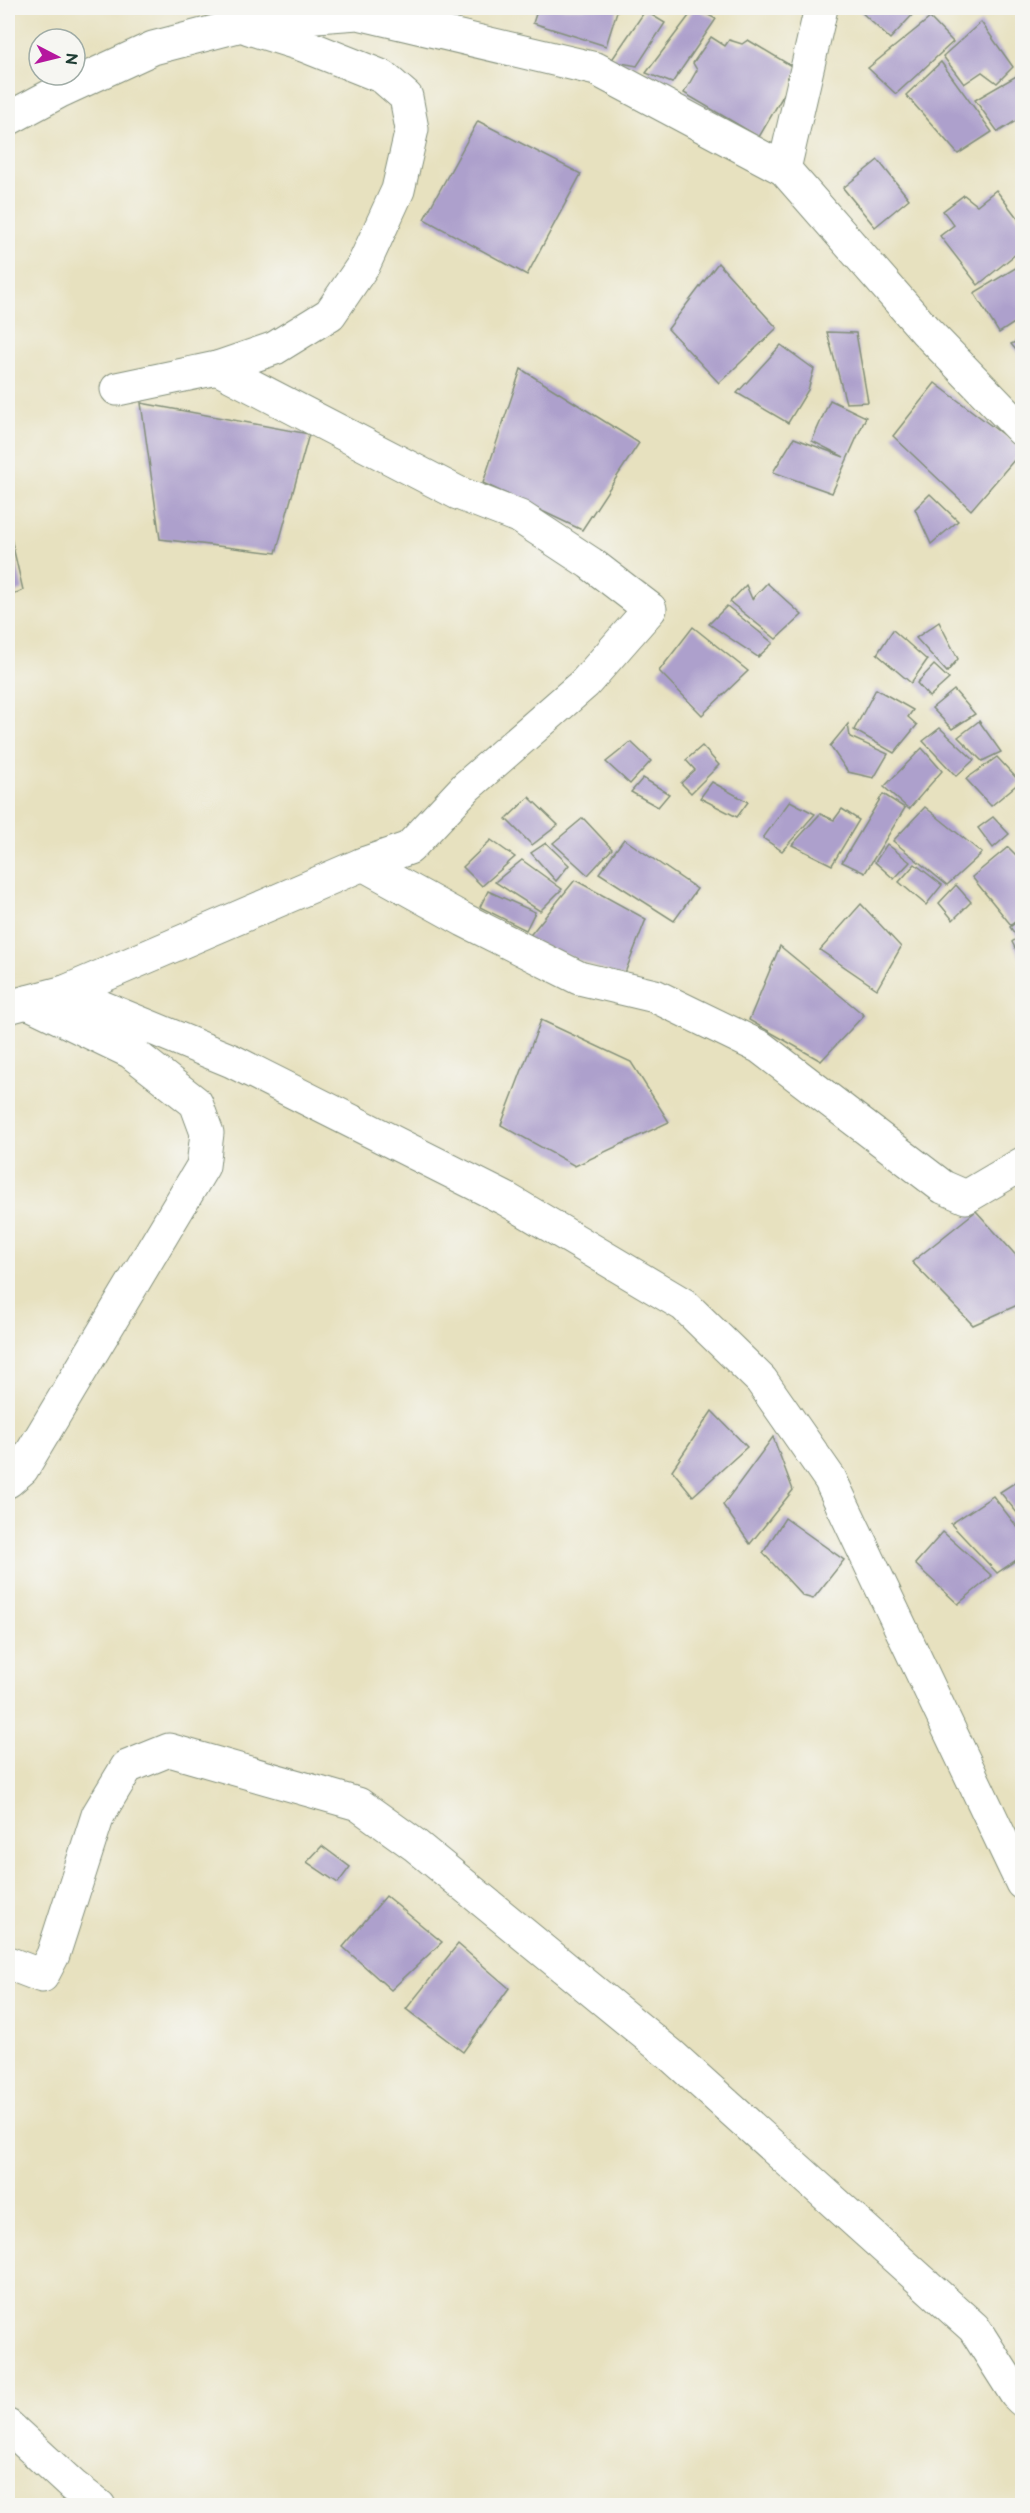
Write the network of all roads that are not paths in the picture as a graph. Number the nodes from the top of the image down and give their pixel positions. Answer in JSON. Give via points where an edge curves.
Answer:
{"nodes":[{"id":1,"x":821,"y":8,"type":"edge"},
{"id":2,"x":242,"y":25,"type":"junction"},
{"id":3,"x":8,"y":119,"type":"edge"},
{"id":4,"x":784,"y":169,"type":"junction"},
{"id":5,"x":217,"y":368,"type":"junction"},
{"id":6,"x":117,"y":389,"type":"dead end"},
{"id":7,"x":1023,"y":430,"type":"edge"},
{"id":8,"x":363,"y":864,"type":"junction"},
{"id":9,"x":65,"y":992,"type":"junction"},
{"id":10,"x":17,"y":1005,"type":"edge"},
{"id":11,"x":1023,"y":1164,"type":"edge"},
{"id":12,"x":8,"y":1481,"type":"edge"},
{"id":13,"x":1023,"y":1883,"type":"edge"},
{"id":14,"x":8,"y":1963,"type":"edge"},
{"id":15,"x":1023,"y":2400,"type":"edge"},
{"id":16,"x":8,"y":2426,"type":"edge"},
{"id":17,"x":99,"y":2505,"type":"edge"}],
"edges":[{"from":1,"to":4,"type":"street"},
{"from":2,"to":3,"type":"street","via":[[153,48]]},
{"from":2,"to":4,"type":"street","via":[[261,20],[358,13],[596,69]]},
{"from":2,"to":5,"type":"street","via":[[383,77],[406,97],[412,129],[398,190],[364,264],[330,314],[275,348]]},
{"from":4,"to":7,"type":"street","via":[[925,330]]},
{"from":5,"to":6,"type":"street"},
{"from":5,"to":8,"type":"street","via":[[458,493],[520,517],[650,609],[585,684],[467,786],[409,848]]},
{"from":8,"to":9,"type":"street"},
{"from":8,"to":11,"type":"street","via":[[579,978],[655,996],[760,1047],[943,1187],[966,1197]]},
{"from":9,"to":10,"type":"street"},
{"from":9,"to":13,"type":"street","via":[[232,1061],[506,1198],[684,1305],[761,1380],[830,1479]]},
{"from":10,"to":12,"type":"street","via":[[131,1052],[196,1103],[207,1133],[203,1166],[22,1469]]},
{"from":14,"to":15,"type":"street","via":[[42,1976],[53,1955],[98,1815],[127,1767],[170,1750],[358,1804],[415,1845],[688,2071],[974,2328]]},
{"from":16,"to":17,"type":"street"}]}
